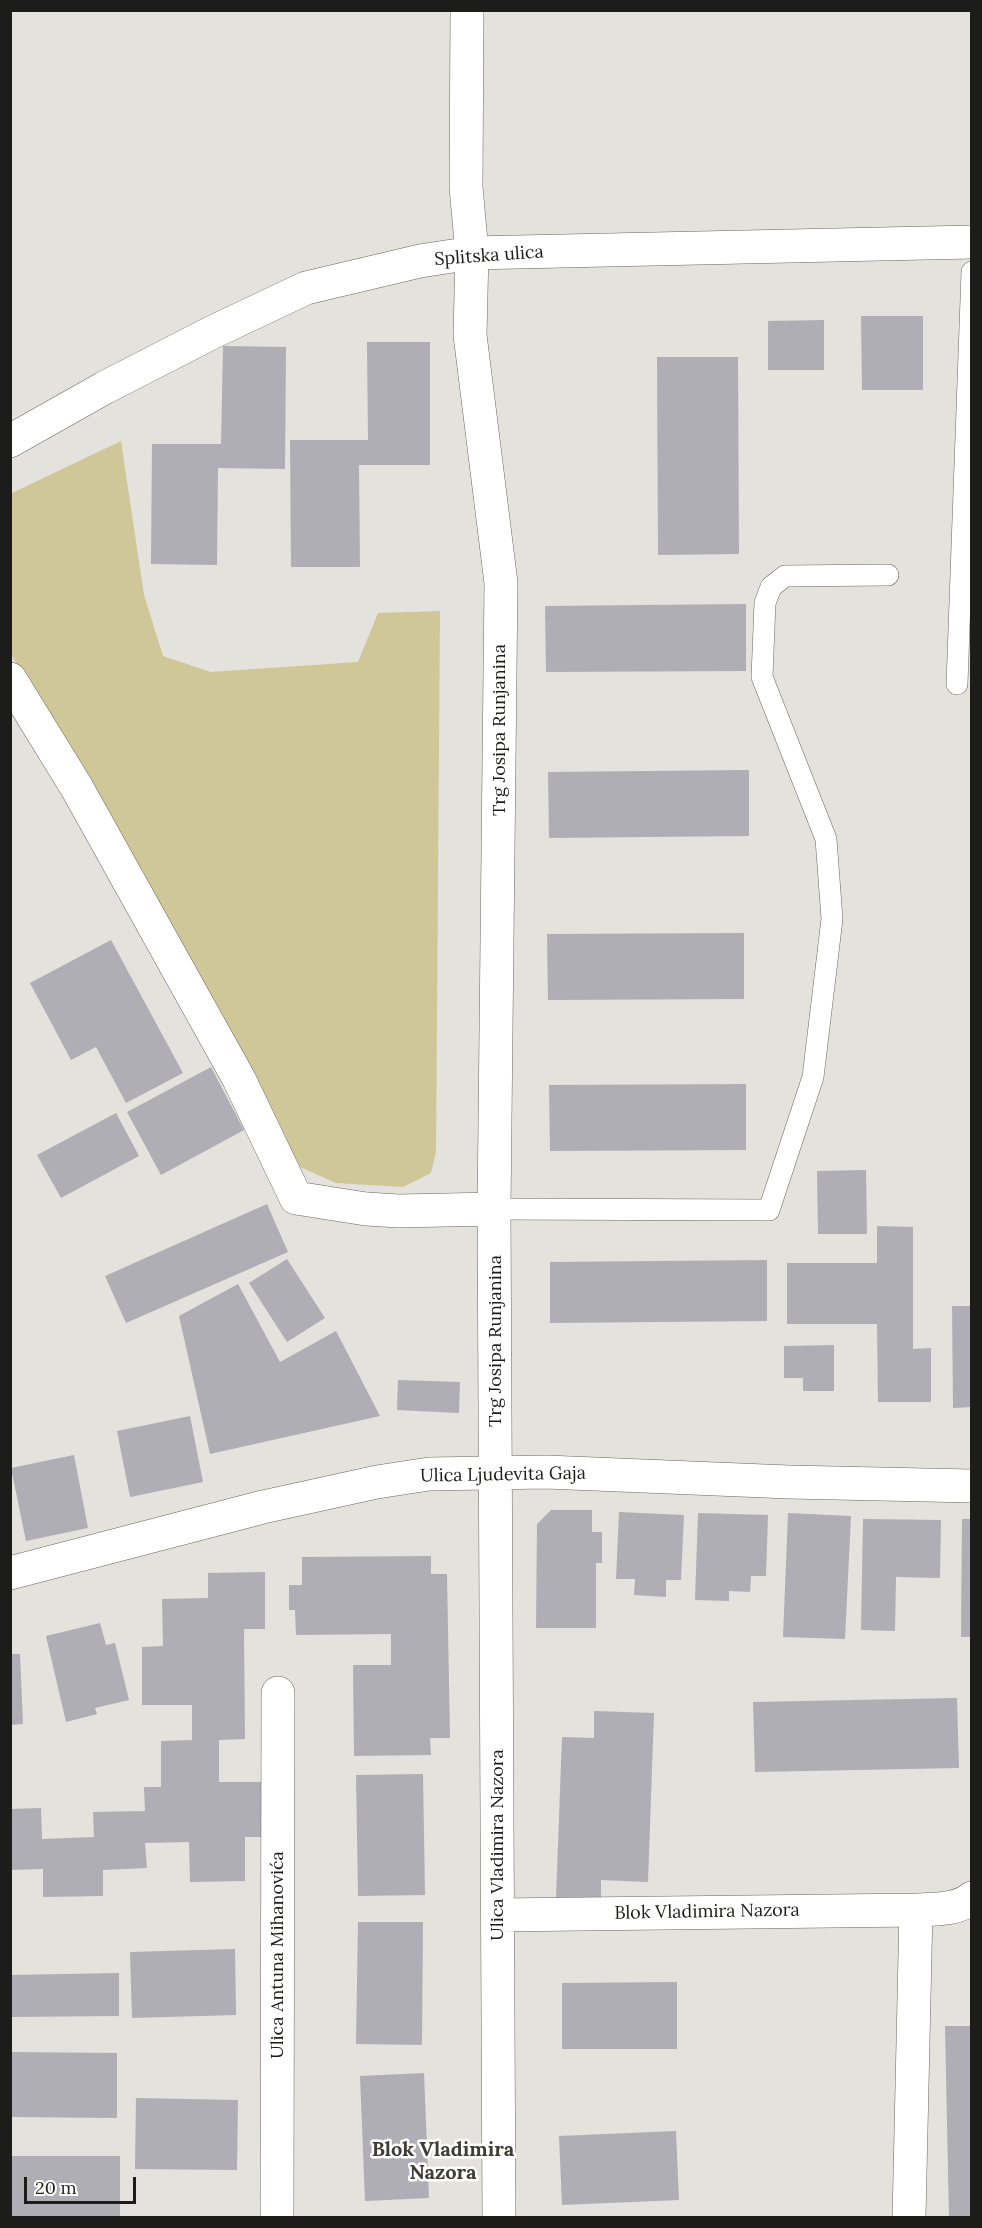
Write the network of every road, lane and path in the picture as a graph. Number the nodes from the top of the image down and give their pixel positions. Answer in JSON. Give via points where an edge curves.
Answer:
{"nodes":[{"id":1,"x":467,"y":10,"type":"edge"},
{"id":2,"x":972,"y":242,"type":"edge"},
{"id":3,"x":472,"y":253,"type":"junction"},
{"id":4,"x":972,"y":272,"type":"edge"},
{"id":5,"x":971,"y":312,"type":"edge"},
{"id":6,"x":10,"y":441,"type":"edge"},
{"id":7,"x":888,"y":575,"type":"dead end"},
{"id":8,"x":10,"y":679,"type":"edge"},
{"id":9,"x":957,"y":684,"type":"dead end"},
{"id":10,"x":494,"y":1209,"type":"junction"},
{"id":11,"x":495,"y":1472,"type":"junction"},
{"id":12,"x":972,"y":1486,"type":"edge"},
{"id":13,"x":10,"y":1573,"type":"edge"},
{"id":14,"x":278,"y":1693,"type":"dead end"},
{"id":15,"x":972,"y":1898,"type":"edge"},
{"id":16,"x":916,"y":1910,"type":"junction"},
{"id":17,"x":498,"y":1915,"type":"junction"},
{"id":18,"x":277,"y":2217,"type":"edge"},
{"id":19,"x":499,"y":2217,"type":"edge"},
{"id":20,"x":909,"y":2217,"type":"edge"}],
"edges":[{"from":1,"to":3,"type":"street","name":"Trg Josipa Runjanina","via":[[466,187]]},
{"from":2,"to":3,"type":"street","name":"Splitska ulica"},
{"from":3,"to":6,"type":"street","name":"Splitska ulica","via":[[306,288],[104,388]]},
{"from":3,"to":10,"type":"street","name":"Trg Josipa Runjanina","via":[[470,335],[501,583]]},
{"from":4,"to":5,"type":"lane"},
{"from":5,"to":9,"type":"lane"},
{"from":7,"to":10,"type":"lane","via":[[785,576],[771,587],[765,603],[762,676],[826,839],[832,919],[813,1077],[769,1210]]},
{"from":8,"to":10,"type":"street","via":[[77,788],[239,1079],[296,1198],[399,1211]]},
{"from":10,"to":11,"type":"street","name":"Trg Josipa Runjanina"},
{"from":11,"to":12,"type":"street","name":"Ulica Ljudevita Gaja"},
{"from":11,"to":13,"type":"street","name":"Ulica Ljudevita Gaja","via":[[429,1474],[366,1484]]},
{"from":11,"to":17,"type":"street","name":"Ulica Vladimira Nazora"},
{"from":14,"to":18,"type":"street","name":"Ulica Antuna Mihanovića"},
{"from":15,"to":16,"type":"street","name":"Blok Vladimira Nazora","via":[[966,1903]]},
{"from":16,"to":17,"type":"street","name":"Blok Vladimira Nazora"},
{"from":16,"to":20,"type":"street"},
{"from":17,"to":19,"type":"street","name":"Ulica Vladimira Nazora"}]}
